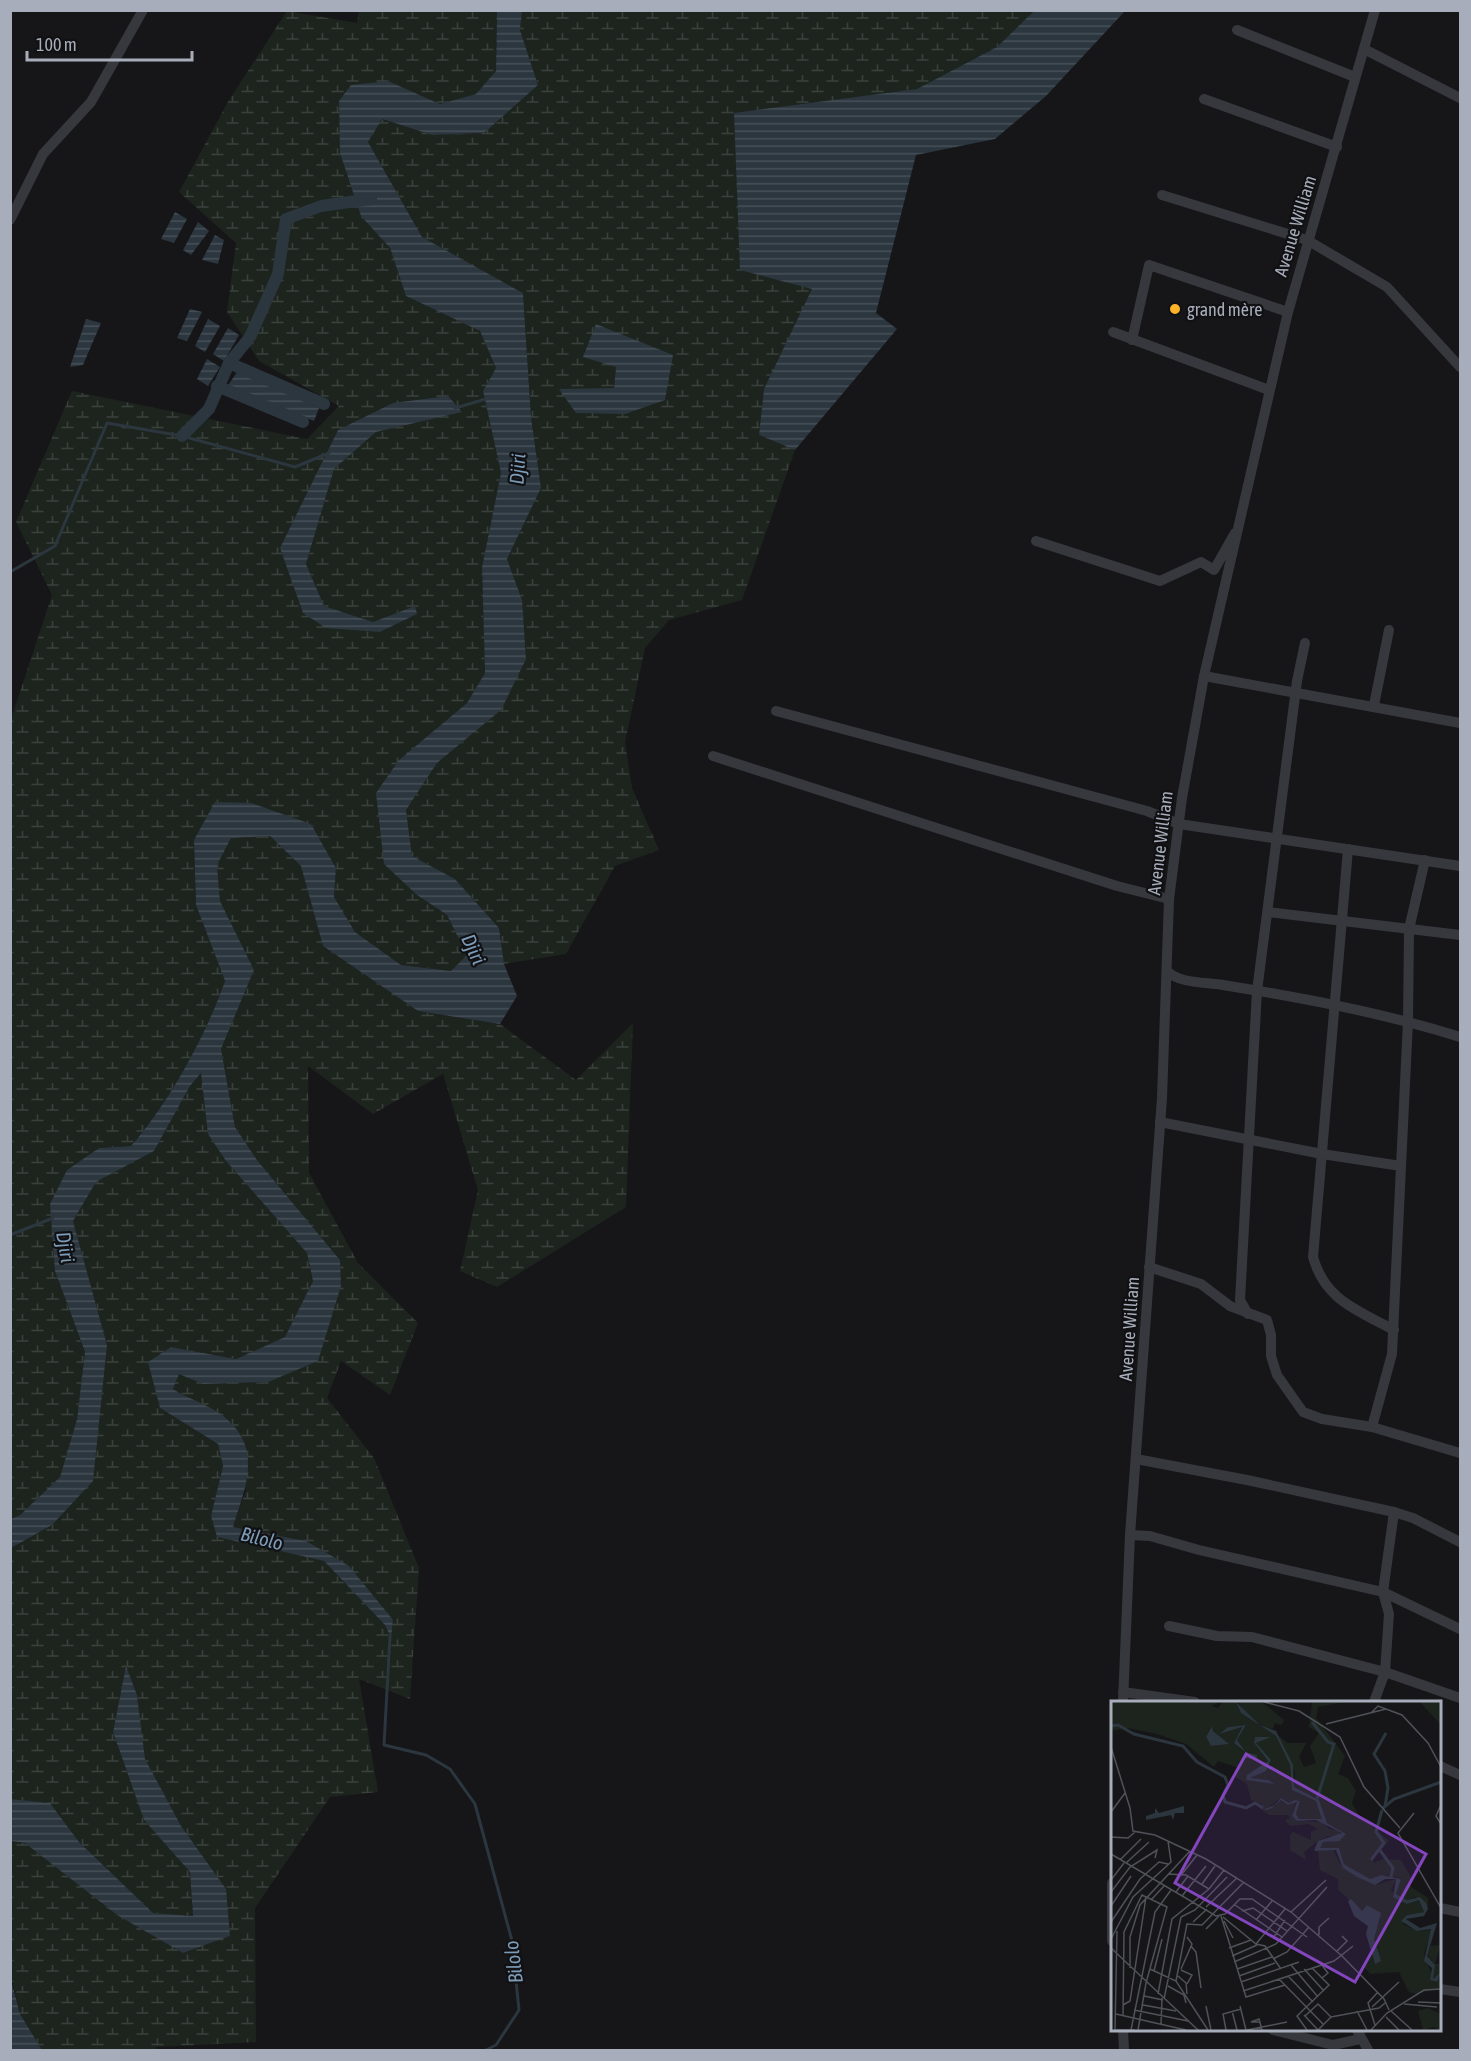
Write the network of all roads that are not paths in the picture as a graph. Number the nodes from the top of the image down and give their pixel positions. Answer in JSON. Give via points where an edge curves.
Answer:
{"nodes":[{"id":1,"x":143,"y":10,"type":"edge"},
{"id":2,"x":1375,"y":10,"type":"edge"},
{"id":3,"x":1237,"y":30,"type":"dead end"},
{"id":4,"x":1364,"y":49,"type":"junction"},
{"id":5,"x":1355,"y":77,"type":"junction"},
{"id":6,"x":1461,"y":98,"type":"edge"},
{"id":7,"x":1204,"y":99,"type":"dead end"},
{"id":8,"x":1337,"y":147,"type":"junction"},
{"id":9,"x":1162,"y":195,"type":"dead end"},
{"id":10,"x":10,"y":220,"type":"edge"},
{"id":11,"x":1307,"y":240,"type":"junction"},
{"id":12,"x":1288,"y":312,"type":"junction"},
{"id":13,"x":1113,"y":332,"type":"dead end"},
{"id":14,"x":1132,"y":340,"type":"junction"},
{"id":15,"x":1461,"y":367,"type":"edge"},
{"id":16,"x":1269,"y":390,"type":"junction"},
{"id":17,"x":1239,"y":525,"type":"junction"},
{"id":18,"x":1036,"y":541,"type":"dead end"},
{"id":19,"x":1389,"y":630,"type":"dead end"},
{"id":20,"x":1305,"y":643,"type":"dead end"},
{"id":21,"x":1204,"y":676,"type":"junction"},
{"id":22,"x":1296,"y":694,"type":"junction"},
{"id":23,"x":1374,"y":705,"type":"junction"},
{"id":24,"x":776,"y":711,"type":"dead end"},
{"id":25,"x":1461,"y":723,"type":"edge"},
{"id":26,"x":713,"y":756,"type":"dead end"},
{"id":27,"x":1179,"y":824,"type":"junction"},
{"id":28,"x":1278,"y":837,"type":"junction"},
{"id":29,"x":1348,"y":849,"type":"junction"},
{"id":30,"x":1425,"y":860,"type":"junction"},
{"id":31,"x":1461,"y":866,"type":"edge"},
{"id":32,"x":1168,"y":898,"type":"junction"},
{"id":33,"x":1268,"y":912,"type":"junction"},
{"id":34,"x":1343,"y":923,"type":"junction"},
{"id":35,"x":1409,"y":929,"type":"junction"},
{"id":36,"x":1461,"y":935,"type":"edge"},
{"id":37,"x":1167,"y":971,"type":"junction"},
{"id":38,"x":1257,"y":991,"type":"junction"},
{"id":39,"x":1336,"y":1007,"type":"junction"},
{"id":40,"x":1408,"y":1021,"type":"junction"},
{"id":41,"x":1461,"y":1037,"type":"edge"},
{"id":42,"x":1160,"y":1122,"type":"junction"},
{"id":43,"x":1249,"y":1139,"type":"junction"},
{"id":44,"x":1322,"y":1154,"type":"junction"},
{"id":45,"x":1401,"y":1166,"type":"junction"},
{"id":46,"x":1149,"y":1267,"type":"junction"},
{"id":47,"x":1248,"y":1314,"type":"junction"},
{"id":48,"x":1394,"y":1330,"type":"junction"},
{"id":49,"x":1372,"y":1427,"type":"junction"},
{"id":50,"x":1461,"y":1453,"type":"edge"},
{"id":51,"x":1136,"y":1459,"type":"junction"},
{"id":52,"x":1394,"y":1512,"type":"junction"},
{"id":53,"x":1130,"y":1535,"type":"junction"},
{"id":54,"x":1461,"y":1542,"type":"edge"},
{"id":55,"x":1383,"y":1592,"type":"junction"},
{"id":56,"x":1169,"y":1626,"type":"dead end"},
{"id":57,"x":1461,"y":1629,"type":"edge"},
{"id":58,"x":1385,"y":1672,"type":"junction"},
{"id":59,"x":1123,"y":1697,"type":"edge"},
{"id":60,"x":1461,"y":1698,"type":"edge"},
{"id":61,"x":1181,"y":1701,"type":"edge"},
{"id":62,"x":1374,"y":1701,"type":"edge"},
{"id":63,"x":1441,"y":1766,"type":"edge"},
{"id":64,"x":1461,"y":1774,"type":"edge"},
{"id":65,"x":1441,"y":1908,"type":"edge"},
{"id":66,"x":1461,"y":1912,"type":"edge"},
{"id":67,"x":1441,"y":1989,"type":"edge"},
{"id":68,"x":1461,"y":1992,"type":"edge"},
{"id":69,"x":1123,"y":2031,"type":"edge"},
{"id":70,"x":1276,"y":2031,"type":"edge"},
{"id":71,"x":1359,"y":2034,"type":"edge"},
{"id":72,"x":1124,"y":2050,"type":"edge"},
{"id":73,"x":1368,"y":2050,"type":"edge"}],
"edges":[{"from":1,"to":10,"type":"street","via":[[91,102],[43,154]]},
{"from":2,"to":4,"type":"street","name":"Avenue William"},
{"from":3,"to":5,"type":"street"},
{"from":4,"to":5,"type":"street","name":"Avenue William"},
{"from":4,"to":6,"type":"street"},
{"from":5,"to":8,"type":"street","name":"Avenue William"},
{"from":7,"to":8,"type":"street"},
{"from":8,"to":11,"type":"street","name":"Avenue William"},
{"from":9,"to":11,"type":"street"},
{"from":11,"to":12,"type":"street","name":"Avenue William"},
{"from":11,"to":15,"type":"street","via":[[1388,287]]},
{"from":12,"to":14,"type":"street","via":[[1149,266]]},
{"from":12,"to":16,"type":"street","name":"Avenue William"},
{"from":13,"to":14,"type":"street"},
{"from":14,"to":16,"type":"street"},
{"from":16,"to":17,"type":"street","name":"Avenue William"},
{"from":17,"to":18,"type":"street","via":[[1214,570],[1201,562],[1160,581]]},
{"from":17,"to":21,"type":"street","name":"Avenue William"},
{"from":19,"to":23,"type":"street"},
{"from":20,"to":22,"type":"street"},
{"from":21,"to":22,"type":"street"},
{"from":21,"to":27,"type":"street","name":"Avenue William"},
{"from":22,"to":23,"type":"street"},
{"from":22,"to":28,"type":"street"},
{"from":23,"to":25,"type":"street"},
{"from":24,"to":27,"type":"street","via":[[1147,811]]},
{"from":26,"to":32,"type":"street","via":[[1117,886]]},
{"from":27,"to":28,"type":"street"},
{"from":27,"to":32,"type":"street","name":"Avenue William"},
{"from":28,"to":29,"type":"street"},
{"from":28,"to":33,"type":"street"},
{"from":29,"to":30,"type":"street"},
{"from":29,"to":34,"type":"street"},
{"from":30,"to":31,"type":"street"},
{"from":30,"to":35,"type":"street"},
{"from":32,"to":37,"type":"street","name":"Avenue William"},
{"from":33,"to":34,"type":"street"},
{"from":33,"to":38,"type":"street"},
{"from":34,"to":35,"type":"street"},
{"from":34,"to":39,"type":"street"},
{"from":35,"to":36,"type":"street"},
{"from":35,"to":40,"type":"street"},
{"from":37,"to":38,"type":"street","via":[[1179,979]]},
{"from":37,"to":42,"type":"street","name":"Avenue William"},
{"from":38,"to":39,"type":"street"},
{"from":38,"to":43,"type":"street"},
{"from":39,"to":40,"type":"street"},
{"from":39,"to":44,"type":"street"},
{"from":40,"to":41,"type":"street"},
{"from":40,"to":45,"type":"street"},
{"from":42,"to":43,"type":"street"},
{"from":42,"to":46,"type":"street","name":"Avenue William"},
{"from":43,"to":44,"type":"street"},
{"from":43,"to":47,"type":"street","via":[[1240,1300]]},
{"from":44,"to":45,"type":"street"},
{"from":44,"to":48,"type":"street","via":[[1313,1257],[1320,1279],[1334,1295]]},
{"from":45,"to":48,"type":"street"},
{"from":46,"to":47,"type":"street","via":[[1201,1284]]},
{"from":46,"to":51,"type":"street","name":"Avenue William"},
{"from":47,"to":49,"type":"street","via":[[1263,1317],[1269,1324],[1277,1375],[1302,1412]]},
{"from":48,"to":49,"type":"street","via":[[1387,1379]]},
{"from":49,"to":50,"type":"street"},
{"from":51,"to":52,"type":"street"},
{"from":51,"to":53,"type":"street","name":"Avenue William"},
{"from":52,"to":54,"type":"street"},
{"from":52,"to":55,"type":"street"},
{"from":53,"to":55,"type":"street","via":[[1150,1536]]},
{"from":53,"to":59,"type":"street","name":"Avenue William"},
{"from":55,"to":57,"type":"street"},
{"from":55,"to":58,"type":"street","via":[[1389,1614]]},
{"from":56,"to":58,"type":"street","via":[[1217,1636],[1252,1637]]},
{"from":58,"to":60,"type":"street"},
{"from":58,"to":62,"type":"street"},
{"from":59,"to":61,"type":"street"},
{"from":63,"to":64,"type":"street"},
{"from":65,"to":66,"type":"street"},
{"from":67,"to":68,"type":"street"},
{"from":69,"to":72,"type":"street"},
{"from":70,"to":71,"type":"street","via":[[1333,2045]]},
{"from":71,"to":73,"type":"street"}]}
